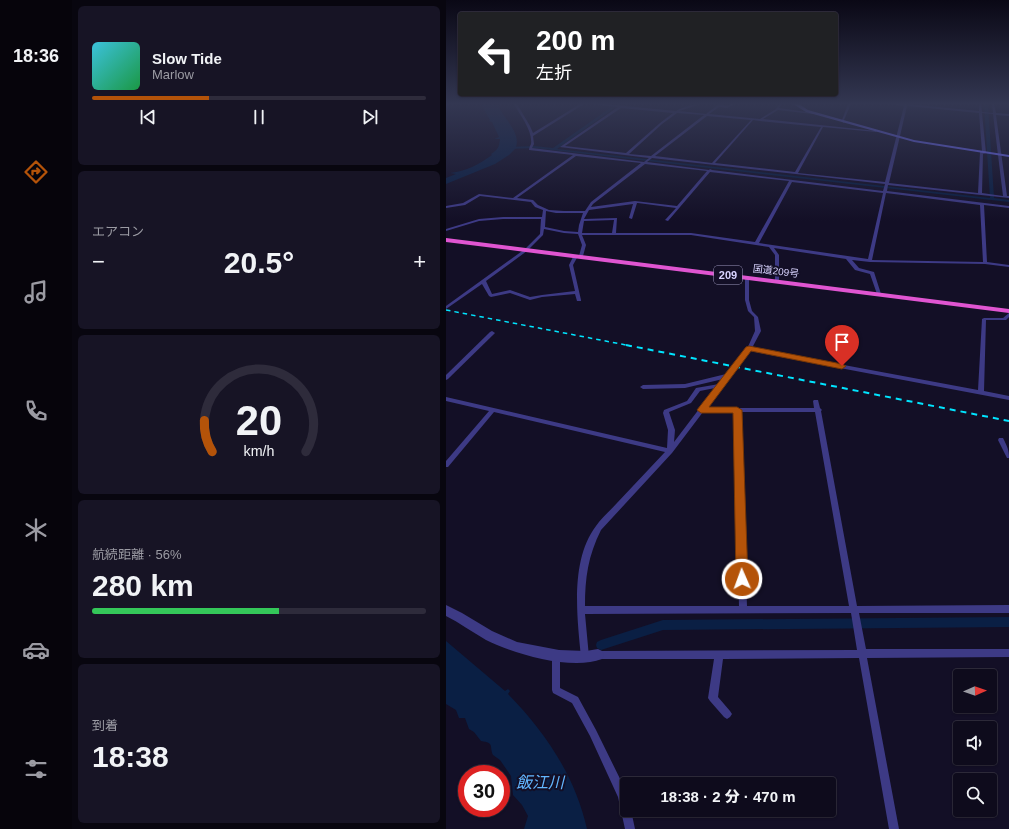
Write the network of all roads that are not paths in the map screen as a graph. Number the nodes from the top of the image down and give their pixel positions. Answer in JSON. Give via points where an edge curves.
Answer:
{"nodes":[{"id":1,"x":532,"y":143,"type":"edge"},
{"id":2,"x":567,"y":143,"type":"edge"},
{"id":3,"x":640,"y":143,"type":"edge"},
{"id":4,"x":670,"y":143,"type":"edge"},
{"id":5,"x":732,"y":143,"type":"edge"},
{"id":6,"x":813,"y":143,"type":"edge"},
{"id":7,"x":898,"y":143,"type":"edge"},
{"id":8,"x":923,"y":143,"type":"edge"},
{"id":9,"x":983,"y":143,"type":"edge"},
{"id":10,"x":997,"y":143,"type":"edge"},
{"id":11,"x":983,"y":152,"type":"junction"},
{"id":12,"x":575,"y":154,"type":"junction"},
{"id":13,"x":627,"y":154,"type":"junction"},
{"id":14,"x":998,"y":155,"type":"junction"},
{"id":15,"x":1009,"y":156,"type":"edge"},
{"id":16,"x":651,"y":157,"type":"junction"},
{"id":17,"x":643,"y":163,"type":"junction"},
{"id":18,"x":713,"y":164,"type":"junction"},
{"id":19,"x":710,"y":170,"type":"junction"},
{"id":20,"x":796,"y":173,"type":"junction"},
{"id":21,"x":791,"y":181,"type":"junction"},
{"id":22,"x":886,"y":184,"type":"junction"},
{"id":23,"x":884,"y":192,"type":"junction"},
{"id":24,"x":958,"y":192,"type":"junction"},
{"id":25,"x":980,"y":194,"type":"junction"},
{"id":26,"x":1007,"y":197,"type":"edge"},
{"id":27,"x":515,"y":198,"type":"junction"},
{"id":28,"x":957,"y":200,"type":"junction"},
{"id":29,"x":635,"y":202,"type":"junction"},
{"id":30,"x":982,"y":204,"type":"junction"},
{"id":31,"x":446,"y":207,"type":"edge"},
{"id":32,"x":679,"y":207,"type":"junction"},
{"id":33,"x":1009,"y":207,"type":"edge"},
{"id":34,"x":544,"y":211,"type":"junction"},
{"id":35,"x":586,"y":211,"type":"junction"},
{"id":36,"x":543,"y":218,"type":"junction"},
{"id":37,"x":631,"y":218,"type":"dead end"},
{"id":38,"x":583,"y":220,"type":"junction"},
{"id":39,"x":667,"y":220,"type":"dead end"},
{"id":40,"x":543,"y":228,"type":"junction"},
{"id":41,"x":446,"y":230,"type":"edge"},
{"id":42,"x":580,"y":233,"type":"junction"},
{"id":43,"x":614,"y":234,"type":"junction"},
{"id":44,"x":446,"y":240,"type":"edge"},
{"id":45,"x":756,"y":244,"type":"junction"},
{"id":46,"x":771,"y":247,"type":"junction"},
{"id":47,"x":526,"y":250,"type":"junction"},
{"id":48,"x":578,"y":256,"type":"junction"},
{"id":49,"x":848,"y":258,"type":"junction"},
{"id":50,"x":870,"y":261,"type":"junction"},
{"id":51,"x":985,"y":263,"type":"junction"},
{"id":52,"x":1009,"y":266,"type":"edge"},
{"id":53,"x":747,"y":278,"type":"junction"},
{"id":54,"x":483,"y":281,"type":"junction"},
{"id":55,"x":777,"y":281,"type":"junction"},
{"id":56,"x":577,"y":292,"type":"junction"},
{"id":57,"x":879,"y":294,"type":"junction"},
{"id":58,"x":579,"y":300,"type":"dead end"},
{"id":59,"x":446,"y":308,"type":"edge"},
{"id":60,"x":1009,"y":311,"type":"edge"},
{"id":61,"x":1009,"y":314,"type":"edge"},
{"id":62,"x":492,"y":333,"type":"dead end"},
{"id":63,"x":749,"y":348,"type":"junction"},
{"id":64,"x":728,"y":376,"type":"junction"},
{"id":65,"x":446,"y":378,"type":"edge"},
{"id":66,"x":720,"y":386,"type":"junction"},
{"id":67,"x":643,"y":387,"type":"dead end"},
{"id":68,"x":981,"y":392,"type":"junction"},
{"id":69,"x":1009,"y":398,"type":"edge"},
{"id":70,"x":446,"y":399,"type":"edge"},
{"id":71,"x":816,"y":401,"type":"dead end"},
{"id":72,"x":493,"y":410,"type":"junction"},
{"id":73,"x":701,"y":410,"type":"junction"},
{"id":74,"x":737,"y":410,"type":"junction"},
{"id":75,"x":819,"y":410,"type":"junction"},
{"id":76,"x":1001,"y":440,"type":"dead end"},
{"id":77,"x":670,"y":451,"type":"junction"},
{"id":78,"x":1009,"y":456,"type":"edge"},
{"id":79,"x":446,"y":465,"type":"edge"},
{"id":80,"x":854,"y":609,"type":"junction"},
{"id":81,"x":1009,"y":609,"type":"edge"},
{"id":82,"x":446,"y":610,"type":"edge"},
{"id":83,"x":581,"y":610,"type":"junction"},
{"id":84,"x":743,"y":610,"type":"junction"},
{"id":85,"x":862,"y":653,"type":"junction"},
{"id":86,"x":1009,"y":653,"type":"edge"},
{"id":87,"x":598,"y":655,"type":"joint"},
{"id":88,"x":719,"y":655,"type":"junction"},
{"id":89,"x":556,"y":656,"type":"junction"},
{"id":90,"x":585,"y":658,"type":"junction"},
{"id":91,"x":727,"y":714,"type":"dead end"},
{"id":92,"x":630,"y":829,"type":"edge"},
{"id":93,"x":894,"y":829,"type":"edge"}],
"edges":[{"from":1,"to":12,"type":"street","via":[[530,149]]},
{"from":2,"to":13,"type":"street","via":[[562,146]]},
{"from":3,"to":13,"type":"street"},
{"from":4,"to":16,"type":"street"},
{"from":5,"to":18,"type":"street"},
{"from":6,"to":20,"type":"street"},
{"from":7,"to":22,"type":"street"},
{"from":8,"to":11,"type":"main road"},
{"from":9,"to":11,"type":"street"},
{"from":10,"to":14,"type":"street"},
{"from":11,"to":14,"type":"main road"},
{"from":11,"to":25,"type":"street"},
{"from":12,"to":17,"type":"street"},
{"from":12,"to":27,"type":"street"},
{"from":13,"to":16,"type":"street"},
{"from":14,"to":15,"type":"main road"},
{"from":14,"to":26,"type":"street"},
{"from":16,"to":17,"type":"street"},
{"from":16,"to":18,"type":"street"},
{"from":17,"to":19,"type":"street"},
{"from":17,"to":35,"type":"street","via":[[592,203]]},
{"from":18,"to":20,"type":"street"},
{"from":19,"to":21,"type":"street"},
{"from":19,"to":32,"type":"street"},
{"from":20,"to":22,"type":"street"},
{"from":21,"to":23,"type":"street"},
{"from":21,"to":45,"type":"street"},
{"from":22,"to":23,"type":"street"},
{"from":22,"to":24,"type":"street"},
{"from":23,"to":28,"type":"street"},
{"from":23,"to":50,"type":"street"},
{"from":24,"to":25,"type":"street"},
{"from":24,"to":28,"type":"street"},
{"from":25,"to":26,"type":"street"},
{"from":27,"to":31,"type":"street","via":[[479,195],[464,204]]},
{"from":27,"to":34,"type":"street","via":[[532,200],[534,205]]},
{"from":28,"to":30,"type":"street"},
{"from":29,"to":32,"type":"street"},
{"from":29,"to":35,"type":"street"},
{"from":29,"to":37,"type":"street"},
{"from":30,"to":33,"type":"street"},
{"from":30,"to":51,"type":"street"},
{"from":32,"to":39,"type":"street"},
{"from":34,"to":35,"type":"street"},
{"from":34,"to":36,"type":"street"},
{"from":35,"to":38,"type":"street"},
{"from":36,"to":40,"type":"street"},
{"from":36,"to":41,"type":"street","via":[[479,220]]},
{"from":38,"to":42,"type":"street"},
{"from":38,"to":43,"type":"street","via":[[616,219]]},
{"from":40,"to":42,"type":"street"},
{"from":40,"to":47,"type":"street","via":[[542,234]]},
{"from":42,"to":43,"type":"street"},
{"from":42,"to":48,"type":"street","via":[[584,244]]},
{"from":43,"to":45,"type":"street","via":[[691,234]]},
{"from":44,"to":47,"type":"highway","name":"国道209号","number":"209"},
{"from":45,"to":46,"type":"street"},
{"from":46,"to":49,"type":"street"},
{"from":46,"to":55,"type":"street","via":[[777,256]]},
{"from":47,"to":48,"type":"highway","name":"国道209号","number":"209"},
{"from":47,"to":54,"type":"street"},
{"from":48,"to":53,"type":"highway","name":"国道209号","number":"209"},
{"from":48,"to":56,"type":"street","via":[[571,265]]},
{"from":49,"to":50,"type":"street"},
{"from":49,"to":57,"type":"street","via":[[858,269],[872,273]]},
{"from":50,"to":51,"type":"street"},
{"from":51,"to":52,"type":"street"},
{"from":53,"to":55,"type":"highway","name":"国道209号","number":"209"},
{"from":53,"to":63,"type":"street","via":[[746,300],[750,311],[756,317],[758,331]]},
{"from":54,"to":56,"type":"street","via":[[491,296],[510,291],[530,299]]},
{"from":54,"to":59,"type":"street"},
{"from":55,"to":57,"type":"highway","name":"国道209号","number":"209"},
{"from":56,"to":58,"type":"street"},
{"from":57,"to":60,"type":"highway","name":"国道209号","number":"209"},
{"from":61,"to":68,"type":"street","via":[[1004,319],[984,319]]},
{"from":62,"to":65,"type":"street"},
{"from":63,"to":64,"type":"street"},
{"from":63,"to":68,"type":"street"},
{"from":64,"to":66,"type":"street"},
{"from":64,"to":67,"type":"street","via":[[686,386]]},
{"from":66,"to":73,"type":"street"},
{"from":66,"to":77,"type":"street","via":[[698,389],[689,402],[666,411],[671,428]]},
{"from":68,"to":69,"type":"street"},
{"from":70,"to":72,"type":"street"},
{"from":71,"to":75,"type":"street"},
{"from":72,"to":77,"type":"street"},
{"from":72,"to":79,"type":"street"},
{"from":73,"to":74,"type":"street"},
{"from":73,"to":77,"type":"street"},
{"from":74,"to":75,"type":"street"},
{"from":74,"to":84,"type":"street"},
{"from":75,"to":80,"type":"street"},
{"from":76,"to":78,"type":"street"},
{"from":77,"to":83,"type":"street","via":[[598,528],[592,538],[584,568]]},
{"from":80,"to":81,"type":"street"},
{"from":80,"to":84,"type":"street"},
{"from":80,"to":85,"type":"street"},
{"from":82,"to":89,"type":"street","via":[[495,639]]},
{"from":83,"to":84,"type":"street"},
{"from":83,"to":90,"type":"street"},
{"from":85,"to":86,"type":"street"},
{"from":85,"to":88,"type":"street"},
{"from":85,"to":93,"type":"street"},
{"from":87,"to":88,"type":"street"},
{"from":87,"to":90,"type":"street"},
{"from":88,"to":91,"type":"street","via":[[713,698]]},
{"from":89,"to":90,"type":"street"},
{"from":89,"to":92,"type":"street","via":[[556,690],[575,700],[593,733],[624,796]]}]}
